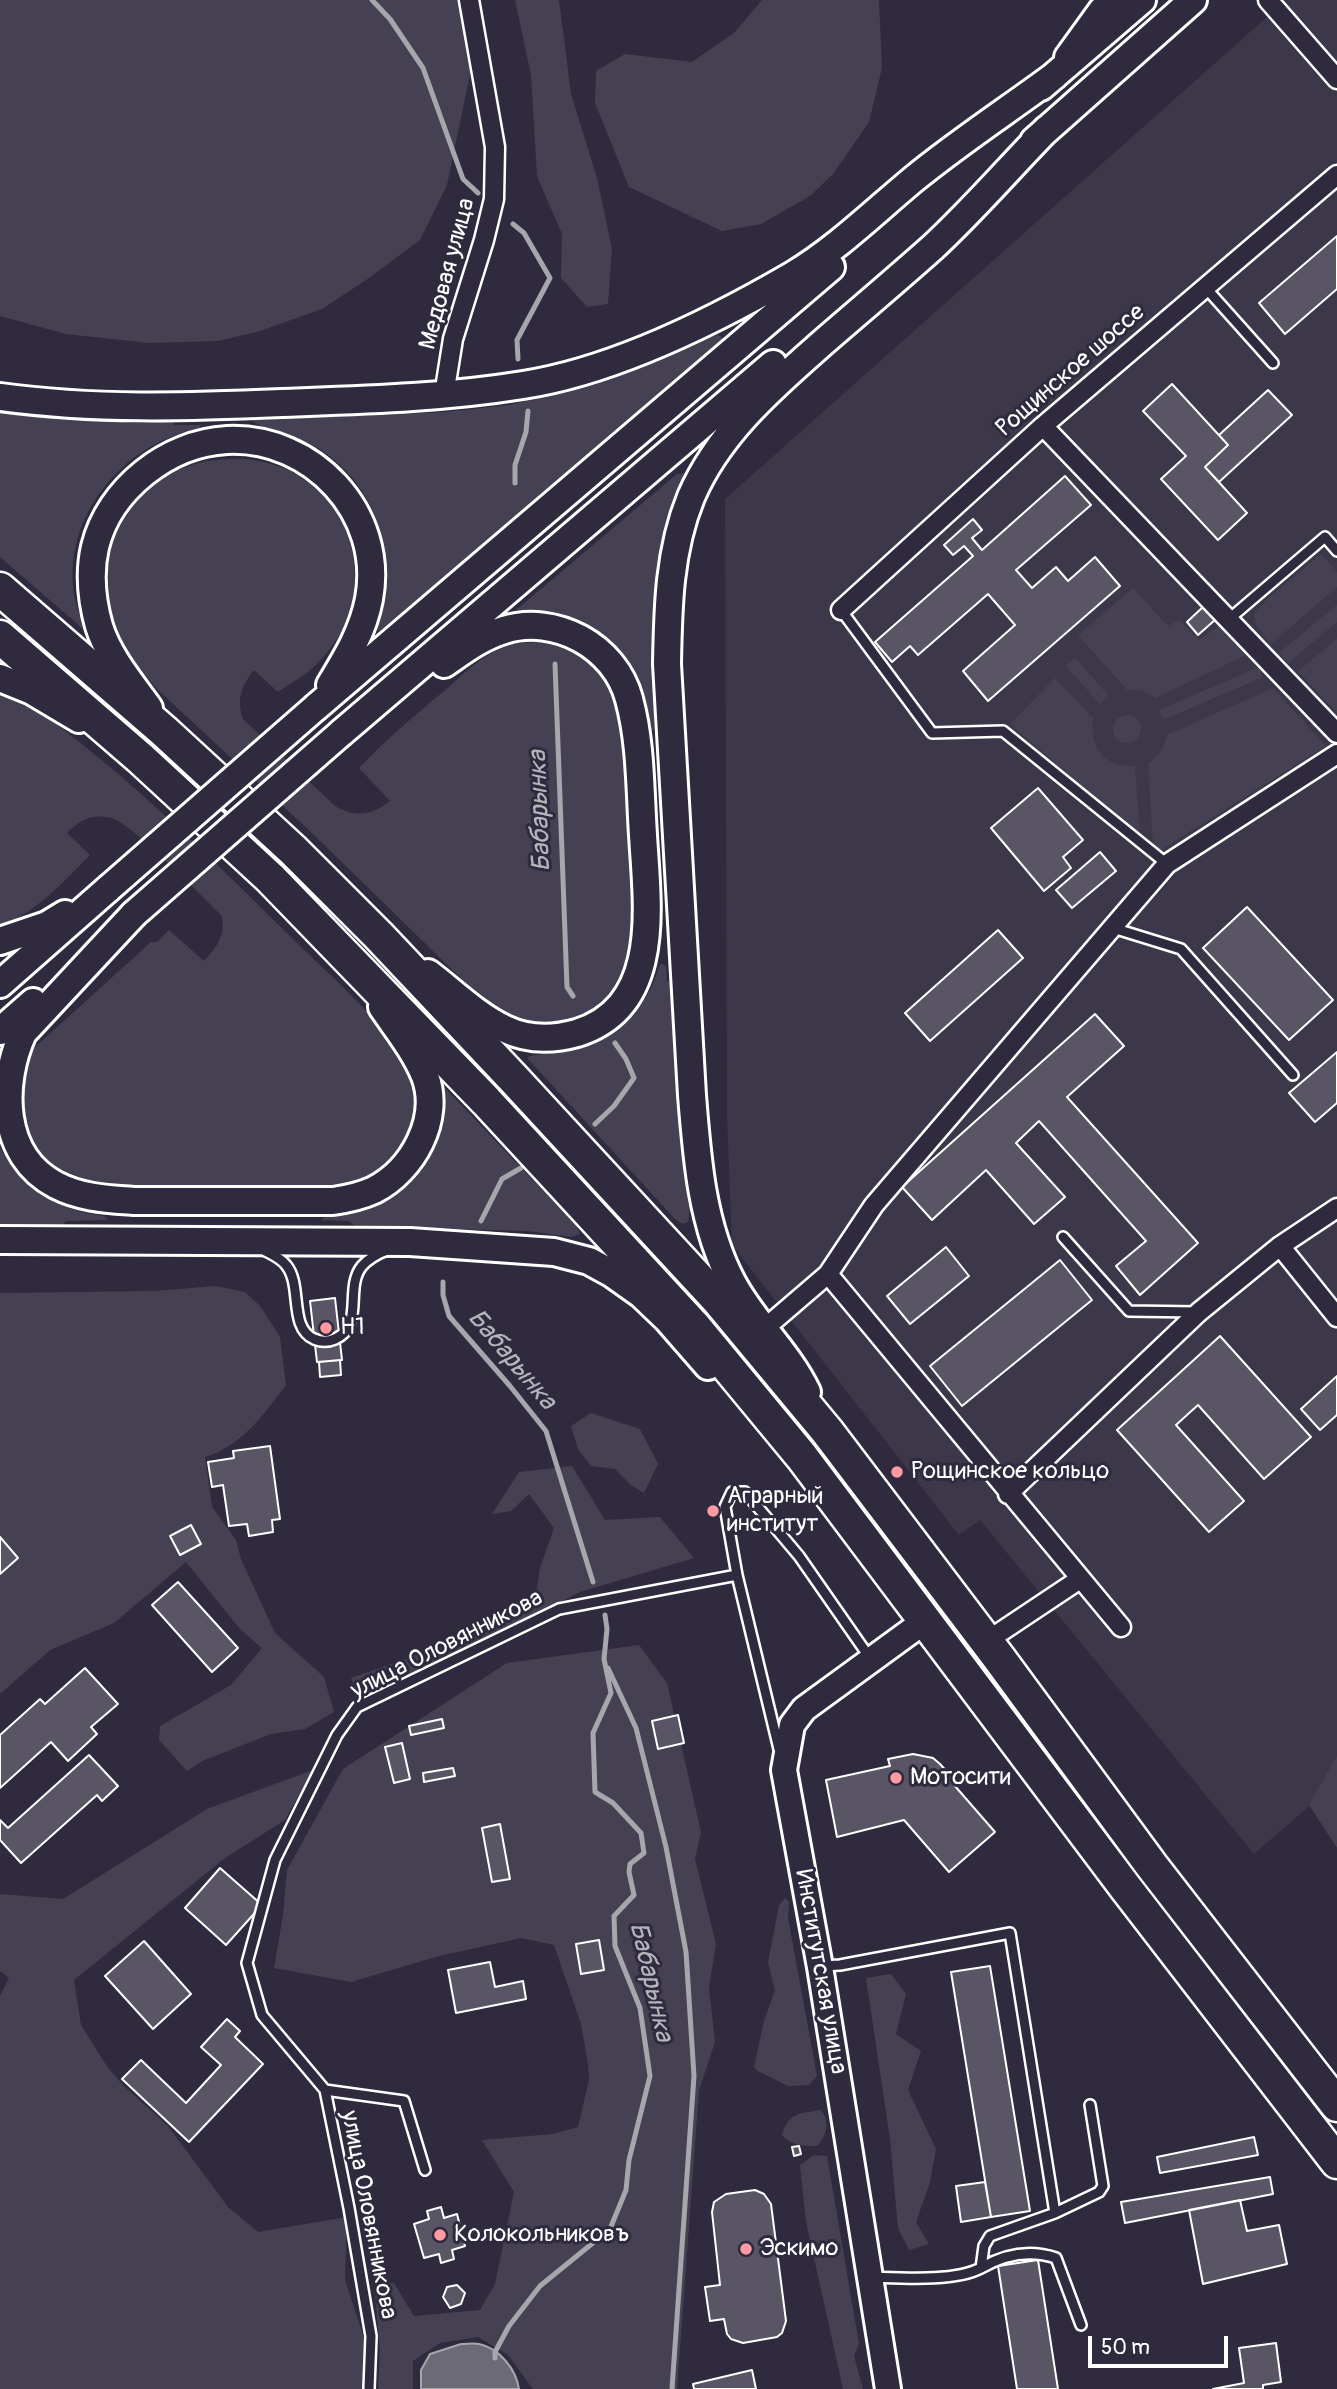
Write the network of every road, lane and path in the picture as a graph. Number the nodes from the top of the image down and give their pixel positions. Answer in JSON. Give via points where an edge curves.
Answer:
{"nodes":[{"id":1,"x":469,"y":0,"type":"edge"},
{"id":2,"x":1112,"y":0,"type":"edge"},
{"id":3,"x":1142,"y":0,"type":"edge"},
{"id":4,"x":1193,"y":0,"type":"edge"},
{"id":5,"x":1268,"y":0,"type":"edge"},
{"id":6,"x":1054,"y":76,"type":"junction"},
{"id":7,"x":1337,"y":79,"type":"edge"},
{"id":8,"x":1047,"y":129,"type":"junction"},
{"id":9,"x":1337,"y":175,"type":"edge"},
{"id":10,"x":1205,"y":287,"type":"junction"},
{"id":11,"x":1273,"y":363,"type":"dead end"},
{"id":12,"x":444,"y":395,"type":"junction"},
{"id":13,"x":0,"y":397,"type":"edge"},
{"id":14,"x":1043,"y":426,"type":"junction"},
{"id":15,"x":1337,"y":551,"type":"edge"},
{"id":16,"x":0,"y":589,"type":"edge"},
{"id":17,"x":841,"y":610,"type":"joint"},
{"id":18,"x":1228,"y":620,"type":"junction"},
{"id":19,"x":0,"y":637,"type":"edge"},
{"id":20,"x":0,"y":678,"type":"edge"},
{"id":21,"x":316,"y":707,"type":"junction"},
{"id":22,"x":165,"y":732,"type":"junction"},
{"id":23,"x":341,"y":733,"type":"junction"},
{"id":24,"x":1337,"y":733,"type":"edge"},
{"id":25,"x":1337,"y":754,"type":"edge"},
{"id":26,"x":140,"y":758,"type":"junction"},
{"id":27,"x":1167,"y":864,"type":"junction"},
{"id":28,"x":109,"y":888,"type":"junction"},
{"id":29,"x":134,"y":914,"type":"junction"},
{"id":30,"x":1111,"y":928,"type":"junction"},
{"id":31,"x":378,"y":935,"type":"junction"},
{"id":32,"x":0,"y":941,"type":"edge"},
{"id":33,"x":350,"y":960,"type":"junction"},
{"id":34,"x":0,"y":984,"type":"edge"},
{"id":35,"x":0,"y":1031,"type":"edge"},
{"id":36,"x":1293,"y":1075,"type":"dead end"},
{"id":37,"x":1337,"y":1208,"type":"edge"},
{"id":38,"x":1063,"y":1237,"type":"dead end"},
{"id":39,"x":0,"y":1240,"type":"edge"},
{"id":40,"x":250,"y":1242,"type":"junction"},
{"id":41,"x":410,"y":1242,"type":"junction"},
{"id":42,"x":1280,"y":1246,"type":"junction"},
{"id":43,"x":828,"y":1274,"type":"junction"},
{"id":44,"x":1199,"y":1312,"type":"junction"},
{"id":45,"x":1337,"y":1317,"type":"edge"},
{"id":46,"x":764,"y":1329,"type":"junction"},
{"id":47,"x":827,"y":1432,"type":"junction"},
{"id":48,"x":802,"y":1457,"type":"junction"},
{"id":49,"x":1008,"y":1494,"type":"junction"},
{"id":50,"x":737,"y":1575,"type":"junction"},
{"id":51,"x":1080,"y":1579,"type":"junction"},
{"id":52,"x":926,"y":1620,"type":"junction"},
{"id":53,"x":1121,"y":1627,"type":"dead end"},
{"id":54,"x":987,"y":1642,"type":"junction"},
{"id":55,"x":871,"y":1660,"type":"junction"},
{"id":56,"x":784,"y":1770,"type":"junction"},
{"id":57,"x":820,"y":1967,"type":"junction"},
{"id":58,"x":325,"y":2090,"type":"junction"},
{"id":59,"x":1090,"y":2105,"type":"dead end"},
{"id":60,"x":1337,"y":2105,"type":"edge"},
{"id":61,"x":1337,"y":2162,"type":"edge"},
{"id":62,"x":425,"y":2170,"type":"dead end"},
{"id":63,"x":1055,"y":2213,"type":"junction"},
{"id":64,"x":981,"y":2268,"type":"junction"},
{"id":65,"x":870,"y":2277,"type":"junction"},
{"id":66,"x":1081,"y":2325,"type":"dead end"},
{"id":67,"x":369,"y":2389,"type":"edge"},
{"id":68,"x":888,"y":2389,"type":"edge"}],
"edges":[{"from":1,"to":12,"type":"street","name":"Медовая улица","via":[[495,147],[494,199],[453,339]]},
{"from":2,"to":6,"type":"street"},
{"from":3,"to":6,"type":"main road"},
{"from":4,"to":8,"type":"main road"},
{"from":5,"to":7,"type":"street"},
{"from":6,"to":12,"type":"main road","via":[[917,176],[832,250],[735,307],[597,366],[525,385]]},
{"from":6,"to":21,"type":"main road"},
{"from":8,"to":23,"type":"main road"},
{"from":8,"to":46,"type":"main road","via":[[934,246],[756,403],[711,462],[679,531],[671,568],[667,664],[697,1158],[721,1259]]},
{"from":9,"to":10,"type":"street","name":"Рощинское шоссе"},
{"from":10,"to":11,"type":"lane"},
{"from":10,"to":14,"type":"street","name":"Рощинское шоссе"},
{"from":12,"to":13,"type":"main road","via":[[155,407],[96,407]]},
{"from":14,"to":17,"type":"street","name":"Рощинское шоссе"},
{"from":14,"to":18,"type":"street"},
{"from":15,"to":18,"type":"lane","via":[[1325,537]]},
{"from":16,"to":22,"type":"highway"},
{"from":17,"to":27,"type":"lane","via":[[932,733],[1003,731]]},
{"from":18,"to":24,"type":"street"},
{"from":19,"to":26,"type":"highway"},
{"from":20,"to":26,"type":"main road","via":[[32,691]]},
{"from":21,"to":22,"type":"main road","via":[[352,650],[366,613],[371,575],[366,538],[341,488],[310,462],[256,442],[226,440],[168,457],[137,480],[121,496],[101,530],[92,568],[100,629],[115,660]]},
{"from":21,"to":28,"type":"main road","bridge":true},
{"from":22,"to":31,"type":"highway"},
{"from":23,"to":29,"type":"main road","bridge":true},
{"from":23,"to":31,"type":"main road","via":[[481,639],[522,626],[562,630],[591,645],[620,677],[633,714],[648,911],[646,942],[635,981],[613,1013],[567,1036],[519,1034],[489,1020]]},
{"from":25,"to":27,"type":"street"},
{"from":26,"to":33,"type":"highway","via":[[270,878]]},
{"from":27,"to":30,"type":"street"},
{"from":28,"to":32,"type":"main road","via":[[47,925]]},
{"from":28,"to":34,"type":"main road"},
{"from":29,"to":33,"type":"main road","via":[[23,1033],[12,1049],[3,1084],[10,1136],[26,1162],[54,1185],[93,1197],[333,1201],[356,1197],[392,1178],[418,1148],[429,1092],[415,1057]]},
{"from":29,"to":35,"type":"main road"},
{"from":30,"to":36,"type":"lane","via":[[1181,949]]},
{"from":30,"to":43,"type":"street","via":[[874,1205]]},
{"from":31,"to":47,"type":"highway","via":[[646,1220]]},
{"from":33,"to":48,"type":"highway","via":[[628,1253]]},
{"from":37,"to":42,"type":"street"},
{"from":38,"to":44,"type":"lane","via":[[1129,1311]]},
{"from":39,"to":40,"type":"main road"},
{"from":40,"to":41,"type":"main road"},
{"from":40,"to":41,"type":"lane","via":[[286,1264],[293,1276],[301,1328],[318,1341],[348,1330],[362,1266],[379,1253]]},
{"from":41,"to":48,"type":"main road","via":[[554,1252],[589,1261],[611,1273],[667,1319],[753,1419]]},
{"from":42,"to":44,"type":"street"},
{"from":42,"to":45,"type":"street"},
{"from":43,"to":46,"type":"street"},
{"from":43,"to":49,"type":"street"},
{"from":44,"to":49,"type":"street"},
{"from":46,"to":47,"type":"main road","via":[[797,1370]]},
{"from":47,"to":54,"type":"highway"},
{"from":48,"to":52,"type":"highway"},
{"from":49,"to":51,"type":"street"},
{"from":50,"to":55,"type":"lane","via":[[725,1507],[732,1492],[745,1492],[799,1556]]},
{"from":50,"to":56,"type":"lane"},
{"from":50,"to":58,"type":"lane","name":"улица Оловянникова","via":[[559,1609],[357,1707],[337,1735],[275,1860],[247,1963],[262,2015]]},
{"from":51,"to":53,"type":"street"},
{"from":51,"to":54,"type":"street"},
{"from":52,"to":55,"type":"street","name":"Институтская улица"},
{"from":52,"to":61,"type":"highway"},
{"from":54,"to":60,"type":"highway"},
{"from":55,"to":56,"type":"street","name":"Институтская улица","via":[[804,1709],[792,1725]]},
{"from":56,"to":57,"type":"street","name":"Институтская улица"},
{"from":57,"to":63,"type":"lane","via":[[1010,1933]]},
{"from":57,"to":65,"type":"street","name":"Институтская улица"},
{"from":58,"to":62,"type":"lane","via":[[404,2101]]},
{"from":58,"to":67,"type":"lane","name":"улица Оловянникова","via":[[371,2336]]},
{"from":59,"to":63,"type":"lane","via":[[1103,2186]]},
{"from":63,"to":64,"type":"lane","via":[[990,2236]]},
{"from":64,"to":65,"type":"lane","via":[[916,2279]]},
{"from":64,"to":66,"type":"lane","via":[[1001,2257],[1040,2253],[1056,2258]]},
{"from":65,"to":68,"type":"street","name":"Институтская улица"}]}
